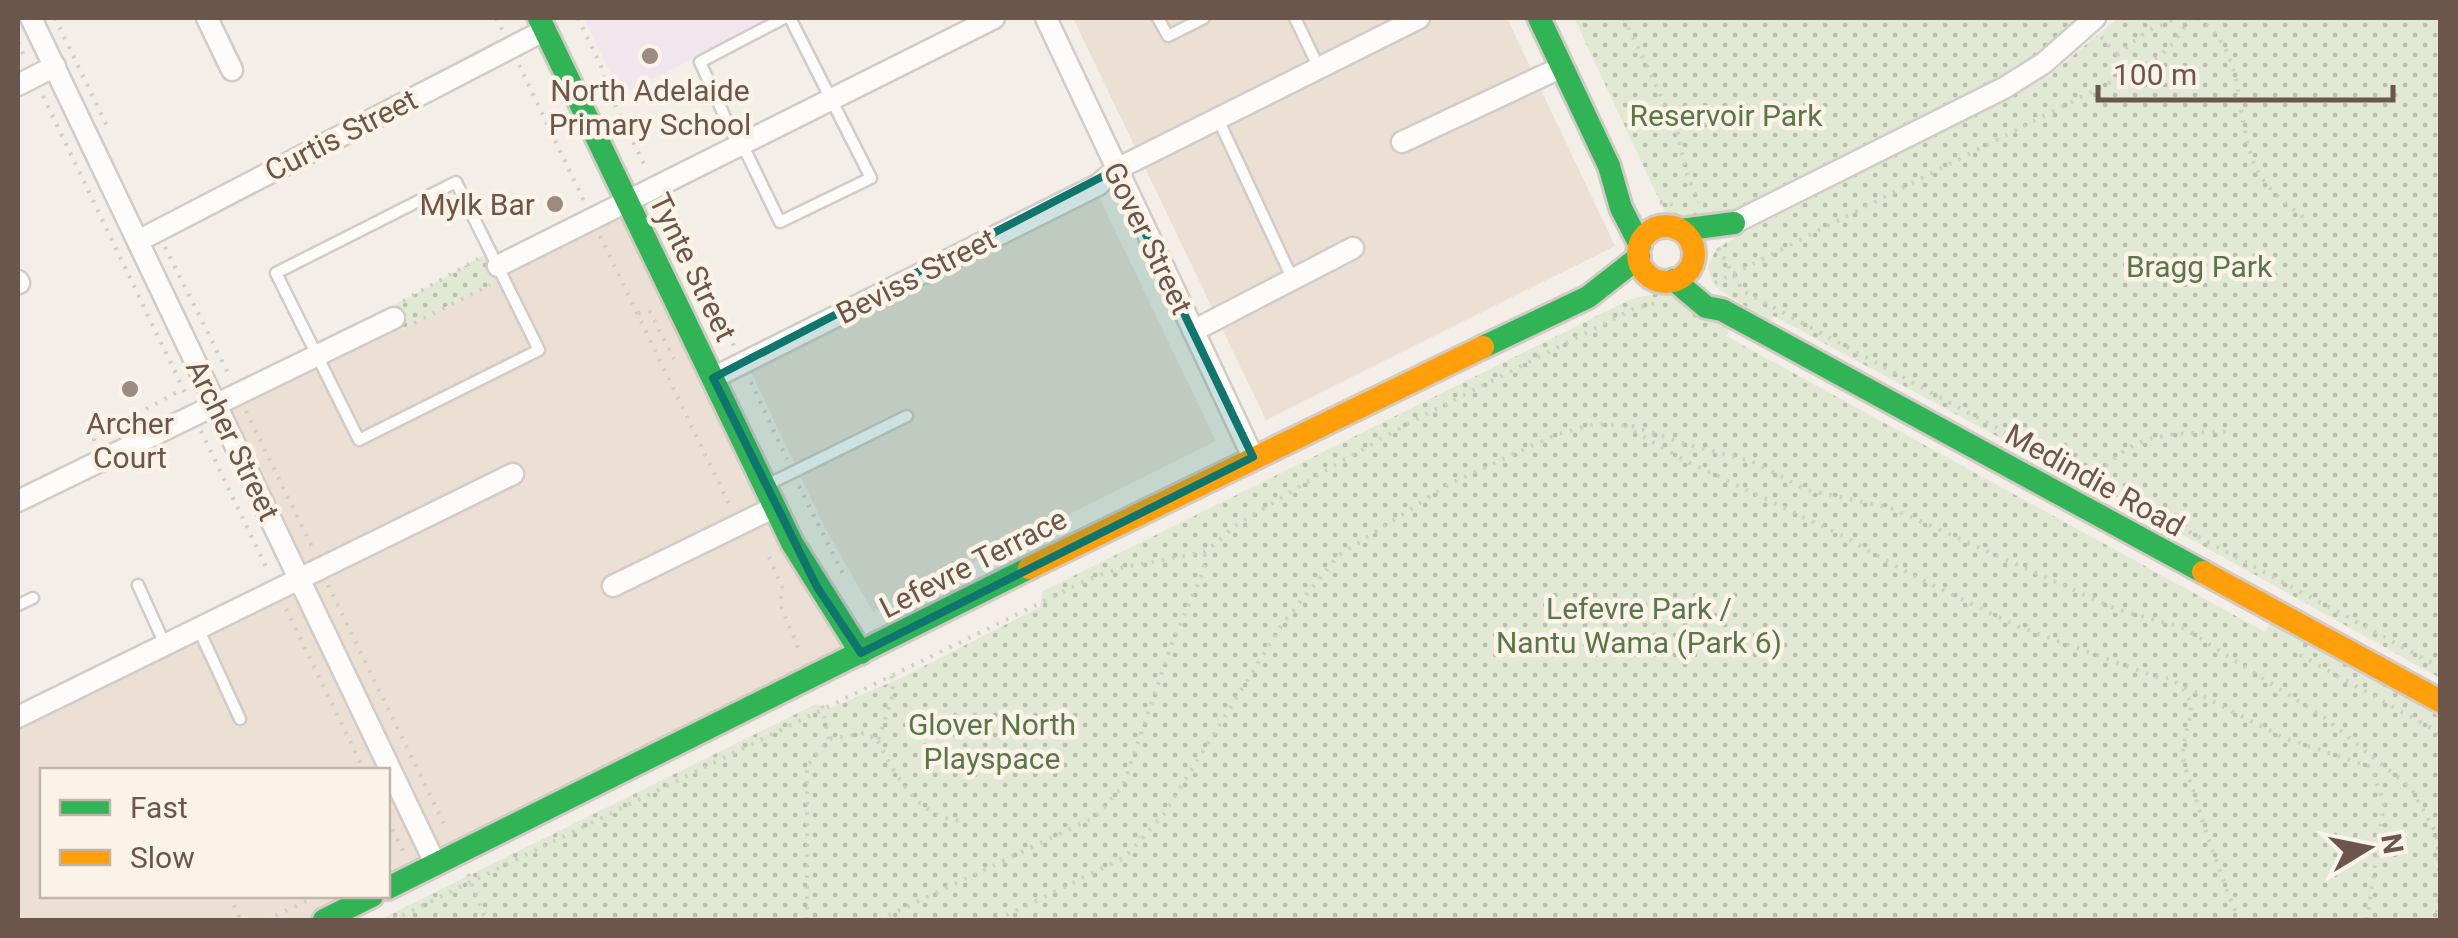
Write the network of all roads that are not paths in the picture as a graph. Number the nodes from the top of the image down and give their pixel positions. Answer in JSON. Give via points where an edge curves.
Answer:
{"nodes":[{"id":1,"x":31,"y":18,"type":"edge"},
{"id":2,"x":207,"y":18,"type":"edge"},
{"id":3,"x":787,"y":18,"type":"edge"},
{"id":4,"x":994,"y":18,"type":"edge"},
{"id":5,"x":1046,"y":18,"type":"edge"},
{"id":6,"x":1158,"y":18,"type":"edge"},
{"id":7,"x":1204,"y":18,"type":"edge"},
{"id":8,"x":1295,"y":18,"type":"edge"},
{"id":9,"x":1538,"y":18,"type":"edge"},
{"id":10,"x":1413,"y":19,"type":"edge"},
{"id":11,"x":542,"y":24,"type":"edge"},
{"id":12,"x":2098,"y":27,"type":"edge"},
{"id":13,"x":55,"y":66,"type":"junction"},
{"id":14,"x":1319,"y":68,"type":"junction"},
{"id":15,"x":1562,"y":68,"type":"junction"},
{"id":16,"x":232,"y":70,"type":"dead end"},
{"id":17,"x":27,"y":83,"type":"edge"},
{"id":18,"x":832,"y":99,"type":"junction"},
{"id":19,"x":1218,"y":118,"type":"junction"},
{"id":20,"x":1402,"y":142,"type":"dead end"},
{"id":21,"x":738,"y":146,"type":"junction"},
{"id":22,"x":1609,"y":166,"type":"junction"},
{"id":23,"x":1115,"y":170,"type":"junction"},
{"id":24,"x":628,"y":202,"type":"junction"},
{"id":25,"x":1734,"y":223,"type":"junction"},
{"id":26,"x":1671,"y":228,"type":"junction"},
{"id":27,"x":148,"y":237,"type":"junction"},
{"id":28,"x":1353,"y":248,"type":"dead end"},
{"id":29,"x":1639,"y":251,"type":"junction"},
{"id":30,"x":497,"y":266,"type":"junction"},
{"id":31,"x":1676,"y":275,"type":"junction"},
{"id":32,"x":1293,"y":280,"type":"junction"},
{"id":33,"x":1588,"y":297,"type":"junction"},
{"id":34,"x":395,"y":319,"type":"road end"},
{"id":35,"x":1193,"y":332,"type":"junction"},
{"id":36,"x":316,"y":355,"type":"junction"},
{"id":37,"x":712,"y":378,"type":"junction"},
{"id":38,"x":216,"y":405,"type":"junction"},
{"id":39,"x":906,"y":416,"type":"dead end"},
{"id":40,"x":1253,"y":457,"type":"junction"},
{"id":41,"x":513,"y":474,"type":"dead end"},
{"id":42,"x":770,"y":497,"type":"junction"},
{"id":43,"x":18,"y":501,"type":"edge"},
{"id":44,"x":792,"y":544,"type":"junction"},
{"id":45,"x":299,"y":578,"type":"junction"},
{"id":46,"x":138,"y":585,"type":"dead end"},
{"id":47,"x":613,"y":586,"type":"dead end"},
{"id":48,"x":33,"y":598,"type":"dead end"},
{"id":49,"x":18,"y":605,"type":"edge"},
{"id":50,"x":199,"y":630,"type":"junction"},
{"id":51,"x":166,"y":647,"type":"junction"},
{"id":52,"x":860,"y":654,"type":"junction"},
{"id":53,"x":834,"y":666,"type":"junction"},
{"id":54,"x":2440,"y":700,"type":"edge"},
{"id":55,"x":18,"y":717,"type":"edge"},
{"id":56,"x":240,"y":719,"type":"dead end"},
{"id":57,"x":390,"y":768,"type":"edge"},
{"id":58,"x":390,"y":769,"type":"edge"},
{"id":59,"x":435,"y":863,"type":"junction"},
{"id":60,"x":390,"y":887,"type":"edge"},
{"id":61,"x":368,"y":898,"type":"edge"},
{"id":62,"x":324,"y":920,"type":"edge"}],
"edges":[{"from":1,"to":13,"type":"street","name":"Archer Street"},
{"from":2,"to":16,"type":"street"},
{"from":3,"to":18,"type":"lane"},
{"from":3,"to":21,"type":"lane","via":[[700,62]]},
{"from":4,"to":18,"type":"street"},
{"from":5,"to":23,"type":"street","name":"Gover Street"},
{"from":6,"to":7,"type":"lane","via":[[1168,36]]},
{"from":8,"to":14,"type":"lane"},
{"from":9,"to":15,"type":"street"},
{"from":10,"to":14,"type":"street","name":"Beviss Street"},
{"from":11,"to":24,"type":"street","name":"Tynte Street"},
{"from":11,"to":27,"type":"street","name":"Curtis Street"},
{"from":12,"to":25,"type":"street","via":[[2004,88]]},
{"from":13,"to":17,"type":"street"},
{"from":13,"to":27,"type":"street","name":"Archer Street"},
{"from":14,"to":19,"type":"street","name":"Beviss Street"},
{"from":15,"to":20,"type":"street"},
{"from":15,"to":22,"type":"street"},
{"from":18,"to":21,"type":"street"},
{"from":18,"to":21,"type":"lane","via":[[871,178],[780,222]]},
{"from":19,"to":23,"type":"street","name":"Beviss Street"},
{"from":19,"to":32,"type":"lane"},
{"from":21,"to":24,"type":"street"},
{"from":22,"to":26,"type":"street"},
{"from":22,"to":29,"type":"street"},
{"from":23,"to":35,"type":"street","name":"Gover Street"},
{"from":23,"to":37,"type":"street","name":"Beviss Street","via":[[1098,185]]},
{"from":24,"to":30,"type":"street"},
{"from":24,"to":37,"type":"street","name":"Tynte Street"},
{"from":25,"to":26,"type":"street"},
{"from":25,"to":31,"type":"street","name":"Lefevre Terrace"},
{"from":26,"to":29,"type":"street","via":[[1648,232]]},
{"from":26,"to":31,"type":"street","via":[[1690,240]]},
{"from":27,"to":38,"type":"street","name":"Archer Street"},
{"from":28,"to":32,"type":"street"},
{"from":29,"to":31,"type":"street","via":[[1643,269]]},
{"from":29,"to":33,"type":"street","name":"Lefevre Terrace"},
{"from":30,"to":36,"type":"lane","via":[[456,182],[276,273]]},
{"from":30,"to":36,"type":"lane","via":[[540,350],[359,440]]},
{"from":31,"to":33,"type":"street","name":"Lefevre Terrace"},
{"from":31,"to":54,"type":"street","name":"Medindie Road","via":[[1706,307]]},
{"from":32,"to":35,"type":"street"},
{"from":33,"to":40,"type":"street","name":"Lefevre Terrace"},
{"from":34,"to":36,"type":"street"},
{"from":35,"to":40,"type":"street","name":"Gover Street"},
{"from":36,"to":38,"type":"street"},
{"from":37,"to":42,"type":"street","name":"Tynte Street"},
{"from":38,"to":43,"type":"street","via":[[138,449]]},
{"from":38,"to":45,"type":"street","name":"Archer Street"},
{"from":39,"to":42,"type":"lane","via":[[793,472]]},
{"from":40,"to":52,"type":"street","name":"Lefevre Terrace"},
{"from":41,"to":45,"type":"street"},
{"from":42,"to":44,"type":"street","name":"Tynte Street"},
{"from":42,"to":47,"type":"street","via":[[739,525]]},
{"from":44,"to":52,"type":"street","name":"Tynte Street"},
{"from":44,"to":53,"type":"street","name":"Tynte Street"},
{"from":45,"to":50,"type":"street"},
{"from":45,"to":57,"type":"street","name":"Archer Street"},
{"from":46,"to":51,"type":"lane"},
{"from":48,"to":49,"type":"lane"},
{"from":50,"to":51,"type":"street"},
{"from":50,"to":56,"type":"lane"},
{"from":51,"to":55,"type":"street"},
{"from":52,"to":53,"type":"street","name":"Lefevre Terrace"},
{"from":53,"to":59,"type":"street","name":"Lefevre Terrace"},
{"from":58,"to":59,"type":"street","name":"Archer Street"},
{"from":59,"to":60,"type":"street","name":"Lefevre Terrace"},
{"from":61,"to":62,"type":"street"}]}
